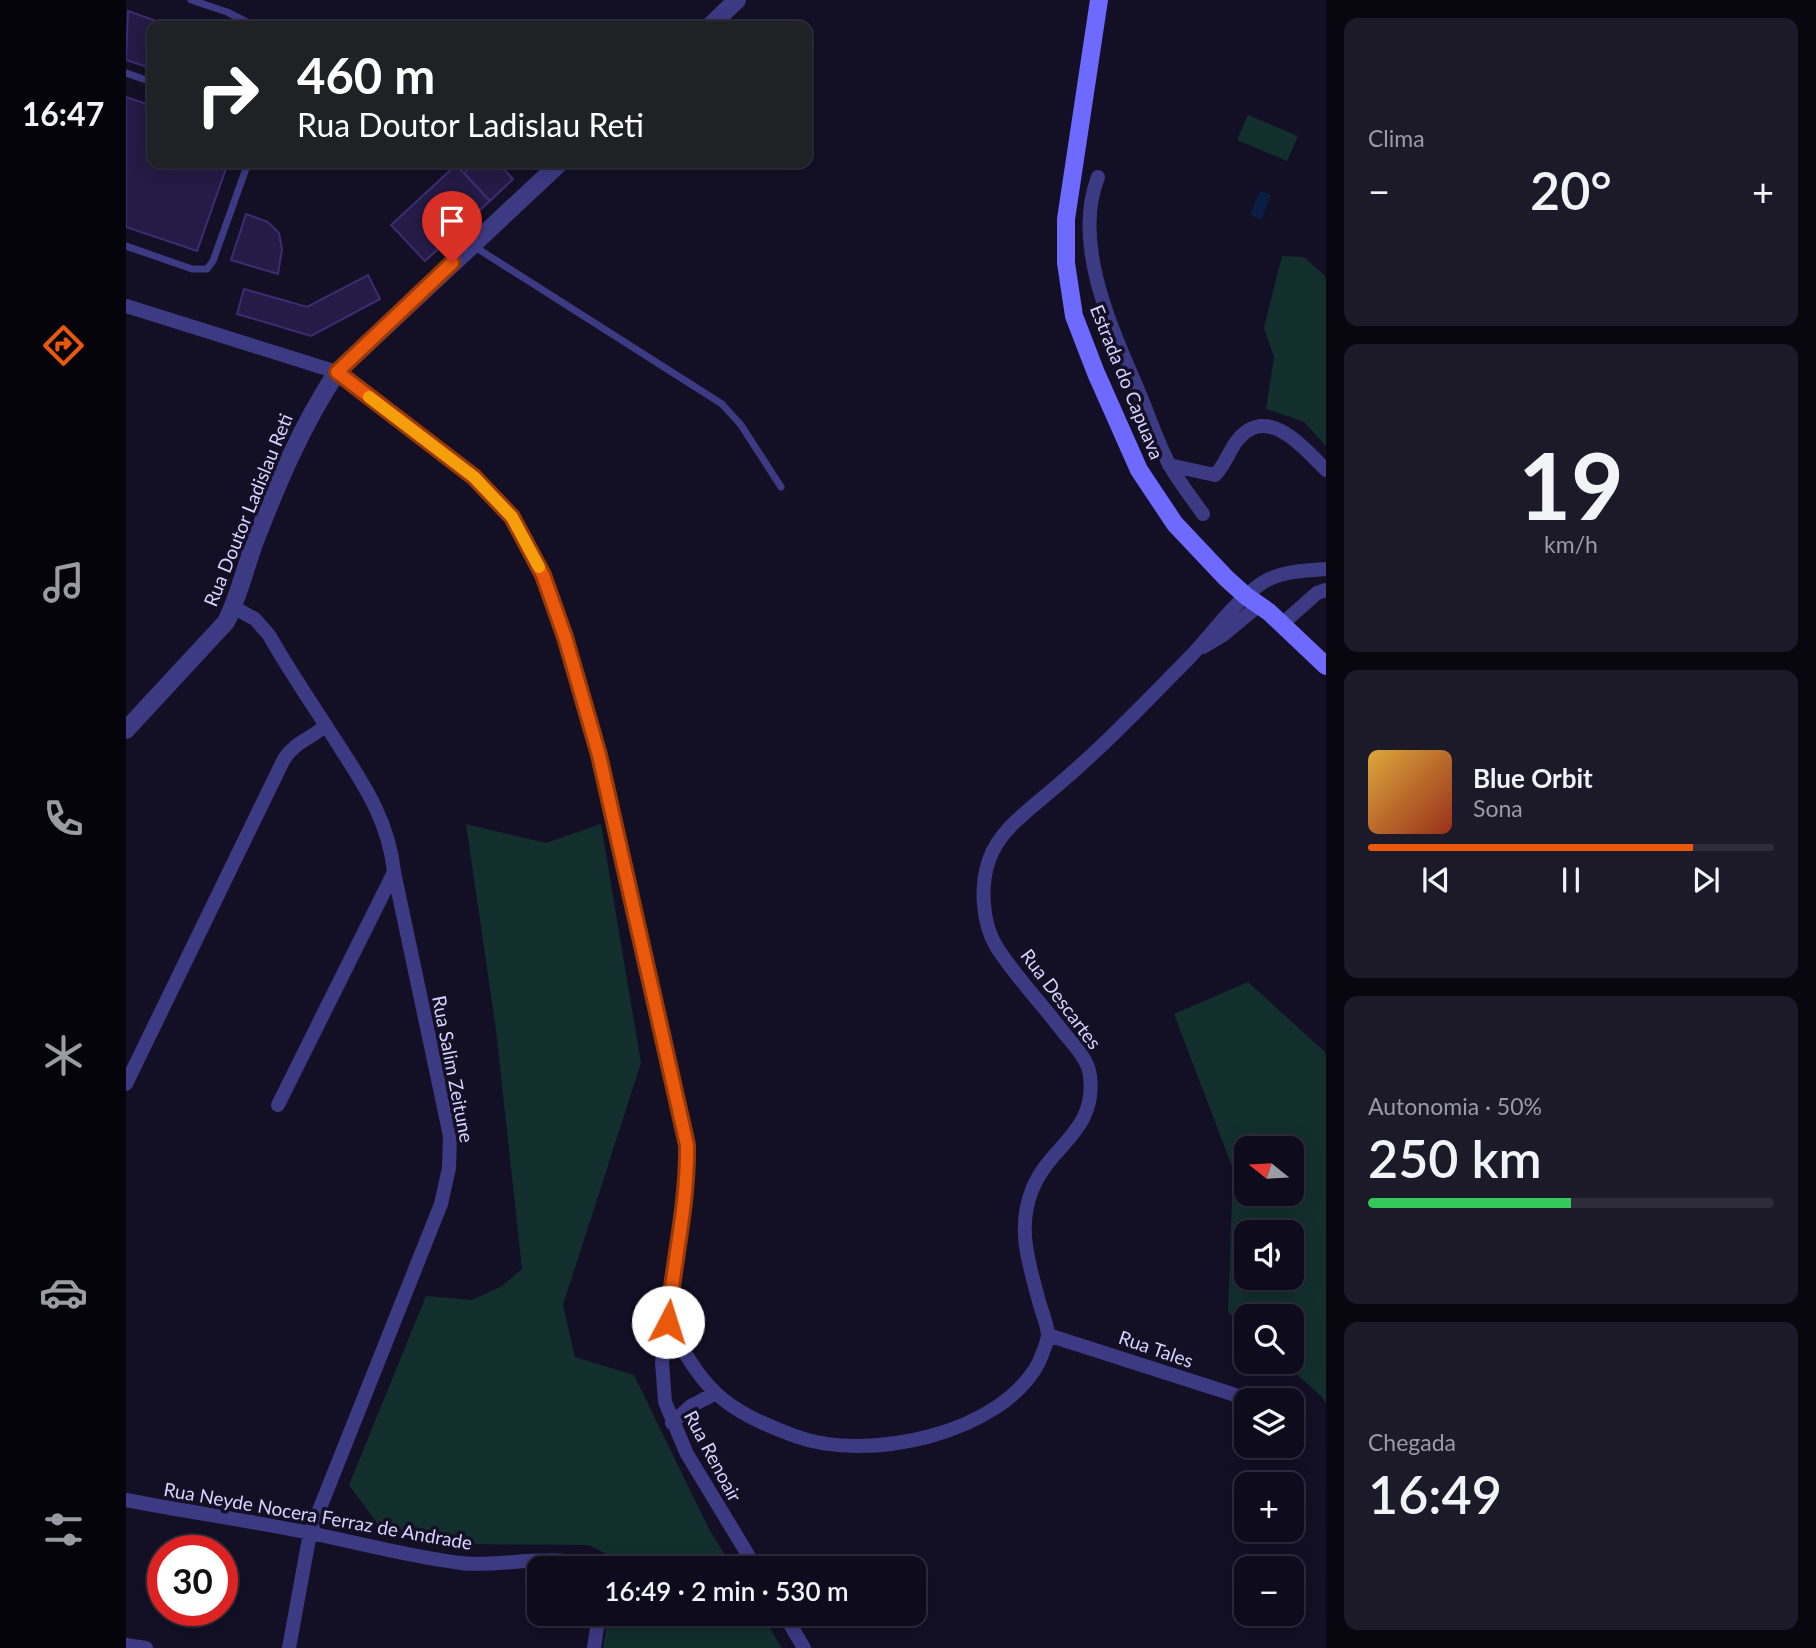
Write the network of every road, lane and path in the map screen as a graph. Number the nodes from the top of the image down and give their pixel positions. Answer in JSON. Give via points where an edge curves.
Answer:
{"nodes":[{"id":1,"x":191,"y":0,"type":"edge"},
{"id":2,"x":737,"y":0,"type":"edge"},
{"id":3,"x":1099,"y":0,"type":"edge"},
{"id":4,"x":245,"y":21,"type":"edge"},
{"id":5,"x":715,"y":21,"type":"edge"},
{"id":6,"x":126,"y":73,"type":"edge"},
{"id":7,"x":147,"y":80,"type":"edge"},
{"id":8,"x":246,"y":168,"type":"edge"},
{"id":9,"x":555,"y":168,"type":"edge"},
{"id":10,"x":1098,"y":177,"type":"dead end"},
{"id":11,"x":471,"y":244,"type":"junction"},
{"id":12,"x":126,"y":246,"type":"edge"},
{"id":13,"x":126,"y":306,"type":"edge"},
{"id":14,"x":337,"y":372,"type":"junction"},
{"id":15,"x":1169,"y":465,"type":"junction"},
{"id":16,"x":1326,"y":470,"type":"edge"},
{"id":17,"x":780,"y":487,"type":"dead end"},
{"id":18,"x":1203,"y":514,"type":"dead end"},
{"id":19,"x":1326,"y":569,"type":"edge"},
{"id":20,"x":1326,"y":590,"type":"edge"},
{"id":21,"x":1252,"y":600,"type":"junction"},
{"id":22,"x":233,"y":607,"type":"junction"},
{"id":23,"x":1282,"y":624,"type":"junction"},
{"id":24,"x":1326,"y":666,"type":"edge"},
{"id":25,"x":326,"y":725,"type":"junction"},
{"id":26,"x":126,"y":730,"type":"edge"},
{"id":27,"x":394,"y":872,"type":"junction"},
{"id":28,"x":126,"y":1084,"type":"edge"},
{"id":29,"x":278,"y":1105,"type":"dead end"},
{"id":30,"x":668,"y":1322,"type":"junction"},
{"id":31,"x":1048,"y":1335,"type":"junction"},
{"id":32,"x":714,"y":1394,"type":"junction"},
{"id":33,"x":1234,"y":1395,"type":"edge"},
{"id":34,"x":672,"y":1423,"type":"junction"},
{"id":35,"x":126,"y":1500,"type":"edge"},
{"id":36,"x":310,"y":1533,"type":"junction"},
{"id":37,"x":749,"y":1556,"type":"edge"},
{"id":38,"x":527,"y":1562,"type":"edge"},
{"id":39,"x":597,"y":1626,"type":"edge"},
{"id":40,"x":791,"y":1626,"type":"edge"},
{"id":41,"x":126,"y":1645,"type":"edge"},
{"id":42,"x":146,"y":1648,"type":"edge"},
{"id":43,"x":289,"y":1648,"type":"edge"},
{"id":44,"x":594,"y":1648,"type":"edge"},
{"id":45,"x":804,"y":1648,"type":"edge"}],
"edges":[{"from":1,"to":4,"type":"lane"},
{"from":2,"to":5,"type":"street"},
{"from":3,"to":21,"type":"main road","name":"Estrada do Capuava","via":[[1066,219],[1066,263],[1074,316],[1139,470],[1175,524]]},
{"from":6,"to":7,"type":"lane"},
{"from":8,"to":12,"type":"lane","via":[[207,269],[192,270]]},
{"from":9,"to":11,"type":"street","name":"Rua Doutor Ladislau Reti"},
{"from":10,"to":15,"type":"street","via":[[1090,220],[1099,288]]},
{"from":11,"to":14,"type":"street","name":"Rua Doutor Ladislau Reti"},
{"from":11,"to":17,"type":"lane","via":[[722,404],[741,425]]},
{"from":13,"to":14,"type":"street"},
{"from":14,"to":22,"type":"street","name":"Rua Doutor Ladislau Reti","via":[[295,443]]},
{"from":14,"to":30,"type":"street","name":"Rua Renoair","via":[[474,477],[512,517],[543,575],[565,637],[599,755],[687,1145],[687,1185]]},
{"from":15,"to":16,"type":"street","via":[[1215,475],[1235,443],[1247,430],[1261,425],[1293,437]]},
{"from":15,"to":18,"type":"street"},
{"from":19,"to":21,"type":"street","name":"Rua Descartes","via":[[1270,578]]},
{"from":20,"to":23,"type":"street"},
{"from":21,"to":23,"type":"main road","name":"Estrada do Capuava"},
{"from":21,"to":31,"type":"street","name":"Rua Descartes","via":[[1223,635],[1193,654],[1007,829],[989,857],[983,888],[995,943],[1090,1072],[1090,1103],[1075,1134],[1051,1159],[1032,1189],[1023,1225]]},
{"from":22,"to":25,"type":"street","name":"Rua Salim Zeitune","via":[[269,635]]},
{"from":22,"to":26,"type":"street","name":"Rua Doutor Ladislau Reti","via":[[215,635]]},
{"from":23,"to":24,"type":"main road","name":"Estrada do Capuava"},
{"from":25,"to":27,"type":"street","name":"Rua Salim Zeitune","via":[[379,813]]},
{"from":25,"to":28,"type":"street","via":[[293,746],[284,759]]},
{"from":27,"to":29,"type":"street"},
{"from":27,"to":36,"type":"street","name":"Rua Salim Zeitune","via":[[450,1136],[449,1168],[441,1204]]},
{"from":30,"to":32,"type":"street","via":[[689,1364]]},
{"from":30,"to":34,"type":"street","name":"Rua Renoair","via":[[662,1362],[665,1402]]},
{"from":31,"to":32,"type":"street","via":[[1032,1375],[997,1408],[958,1426],[895,1443],[838,1444],[802,1438],[767,1426]]},
{"from":31,"to":33,"type":"street","name":"Rua Tales"},
{"from":32,"to":34,"type":"street"},
{"from":34,"to":37,"type":"street","name":"Rua Renoair"},
{"from":35,"to":36,"type":"street","name":"Rua Neyde Nocera Ferraz de Andrade"},
{"from":36,"to":38,"type":"street","name":"Rua Neyde Nocera Ferraz de Andrade","via":[[458,1563]]},
{"from":36,"to":43,"type":"street","name":"Rua Salim Zeitune"},
{"from":39,"to":44,"type":"street"},
{"from":40,"to":45,"type":"street"},
{"from":41,"to":42,"type":"street"}]}
